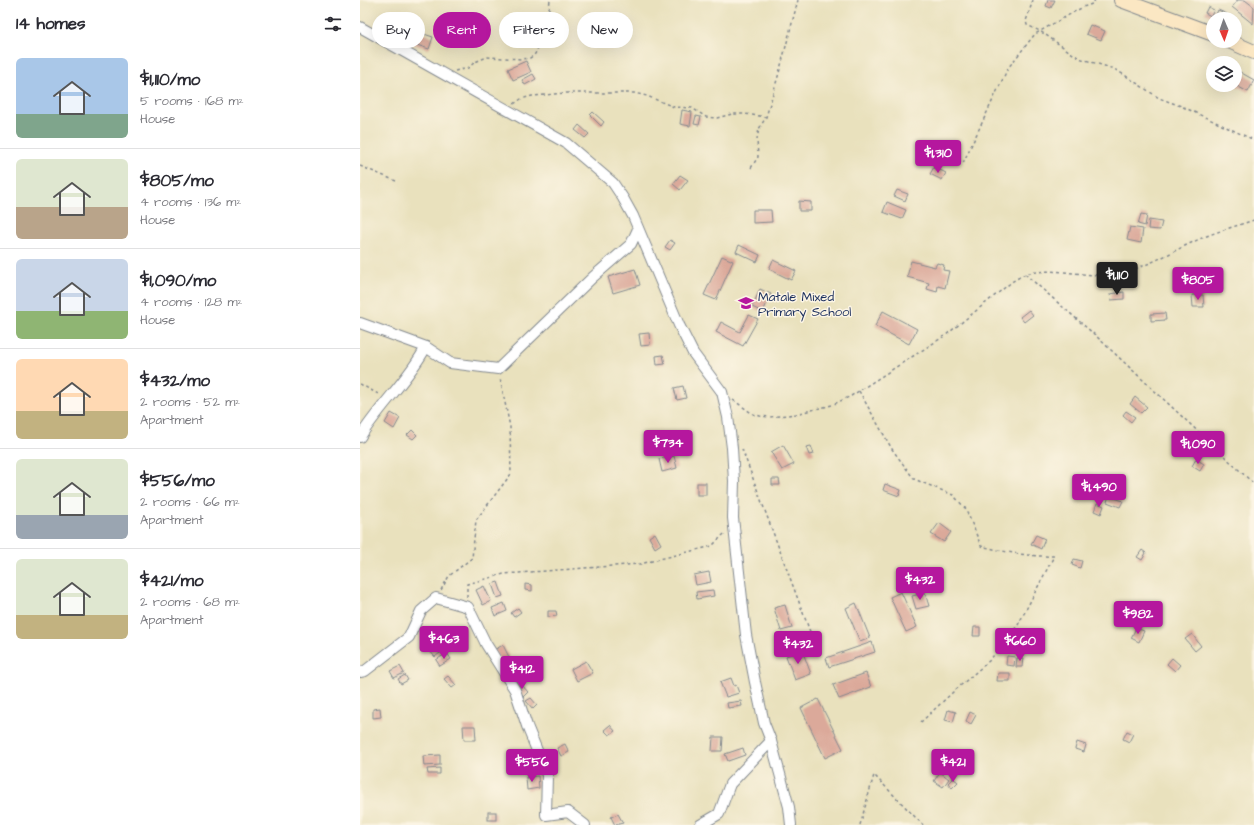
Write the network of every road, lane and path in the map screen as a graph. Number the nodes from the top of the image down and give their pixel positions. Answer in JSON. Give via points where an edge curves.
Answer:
{"nodes":[{"id":1,"x":550,"y":0,"type":"edge"},
{"id":2,"x":798,"y":0,"type":"edge"},
{"id":3,"x":1033,"y":0,"type":"edge"},
{"id":4,"x":1095,"y":0,"type":"edge"},
{"id":5,"x":1121,"y":0,"type":"edge"},
{"id":6,"x":360,"y":27,"type":"edge"},
{"id":7,"x":1040,"y":30,"type":"junction"},
{"id":8,"x":1206,"y":31,"type":"edge"},
{"id":9,"x":1242,"y":47,"type":"edge"},
{"id":10,"x":1254,"y":52,"type":"edge"},
{"id":11,"x":446,"y":75,"type":"junction"},
{"id":12,"x":507,"y":110,"type":"junction"},
{"id":13,"x":766,"y":117,"type":"junction"},
{"id":14,"x":1254,"y":140,"type":"edge"},
{"id":15,"x":963,"y":163,"type":"dead end"},
{"id":16,"x":360,"y":166,"type":"edge"},
{"id":17,"x":751,"y":168,"type":"dead end"},
{"id":18,"x":396,"y":181,"type":"dead end"},
{"id":19,"x":1254,"y":220,"type":"edge"},
{"id":20,"x":638,"y":229,"type":"junction"},
{"id":21,"x":1024,"y":274,"type":"junction"},
{"id":22,"x":360,"y":323,"type":"edge"},
{"id":23,"x":426,"y":346,"type":"junction"},
{"id":24,"x":498,"y":369,"type":"junction"},
{"id":25,"x":360,"y":384,"type":"edge"},
{"id":26,"x":396,"y":390,"type":"junction"},
{"id":27,"x":859,"y":391,"type":"junction"},
{"id":28,"x":722,"y":392,"type":"junction"},
{"id":29,"x":360,"y":437,"type":"edge"},
{"id":30,"x":742,"y":448,"type":"dead end"},
{"id":31,"x":1254,"y":484,"type":"edge"},
{"id":32,"x":734,"y":525,"type":"junction"},
{"id":33,"x":436,"y":598,"type":"junction"},
{"id":34,"x":468,"y":607,"type":"junction"},
{"id":35,"x":815,"y":645,"type":"dead end"},
{"id":36,"x":360,"y":672,"type":"edge"},
{"id":37,"x":921,"y":722,"type":"dead end"},
{"id":38,"x":772,"y":741,"type":"junction"},
{"id":39,"x":584,"y":825,"type":"edge"},
{"id":40,"x":700,"y":825,"type":"edge"},
{"id":41,"x":792,"y":825,"type":"edge"},
{"id":42,"x":860,"y":825,"type":"edge"},
{"id":43,"x":923,"y":825,"type":"edge"}],
"edges":[{"from":1,"to":11,"type":"path","via":[[548,24],[535,54],[530,58],[487,57],[468,68]]},
{"from":2,"to":13,"type":"path"},
{"from":3,"to":7,"type":"path","via":[[1026,21],[1027,25]]},
{"from":4,"to":7,"type":"path","via":[[1092,4],[1083,6]]},
{"from":5,"to":8,"type":"street"},
{"from":6,"to":11,"type":"street"},
{"from":7,"to":14,"type":"path","via":[[1078,58],[1114,69],[1159,98]]},
{"from":7,"to":15,"type":"path","via":[[1008,68]]},
{"from":9,"to":10,"type":"street"},
{"from":11,"to":12,"type":"street"},
{"from":12,"to":13,"type":"path","via":[[521,99],[532,96],[618,92],[647,96],[674,107],[692,108],[706,117],[745,114]]},
{"from":12,"to":20,"type":"street","via":[[566,143],[613,183]]},
{"from":13,"to":17,"type":"path","via":[[757,139],[758,157]]},
{"from":16,"to":18,"type":"path"},
{"from":19,"to":21,"type":"path","via":[[1206,236],[1140,268],[1126,272],[1105,275],[1043,272]]},
{"from":20,"to":24,"type":"street","via":[[631,244]]},
{"from":20,"to":28,"type":"street","via":[[693,353]]},
{"from":21,"to":27,"type":"path","via":[[946,335]]},
{"from":21,"to":31,"type":"path","via":[[1095,335]]},
{"from":22,"to":23,"type":"street"},
{"from":23,"to":24,"type":"street","via":[[450,363]]},
{"from":23,"to":26,"type":"street","via":[[417,364]]},
{"from":24,"to":33,"type":"path","via":[[510,427],[511,474],[476,520],[472,558],[449,576]]},
{"from":25,"to":26,"type":"path","via":[[383,396]]},
{"from":26,"to":29,"type":"street"},
{"from":27,"to":28,"type":"path","via":[[822,408],[770,417],[753,414]]},
{"from":27,"to":37,"type":"path","via":[[892,449],[914,479],[953,495],[966,509],[981,546],[1039,557],[1054,556],[1018,625],[995,654]]},
{"from":28,"to":32,"type":"street","via":[[732,448]]},
{"from":30,"to":35,"type":"path"},
{"from":32,"to":34,"type":"path","via":[[712,546],[640,564],[504,574],[467,584]]},
{"from":32,"to":38,"type":"street","via":[[749,651],[764,723]]},
{"from":33,"to":34,"type":"street"},
{"from":33,"to":36,"type":"street","via":[[422,611],[408,637],[365,671]]},
{"from":34,"to":39,"type":"street","via":[[486,644],[515,690],[547,775],[546,815],[568,812]]},
{"from":38,"to":40,"type":"street","via":[[730,784],[719,814]]},
{"from":38,"to":41,"type":"street"},
{"from":42,"to":43,"type":"path","via":[[874,776]]}]}
